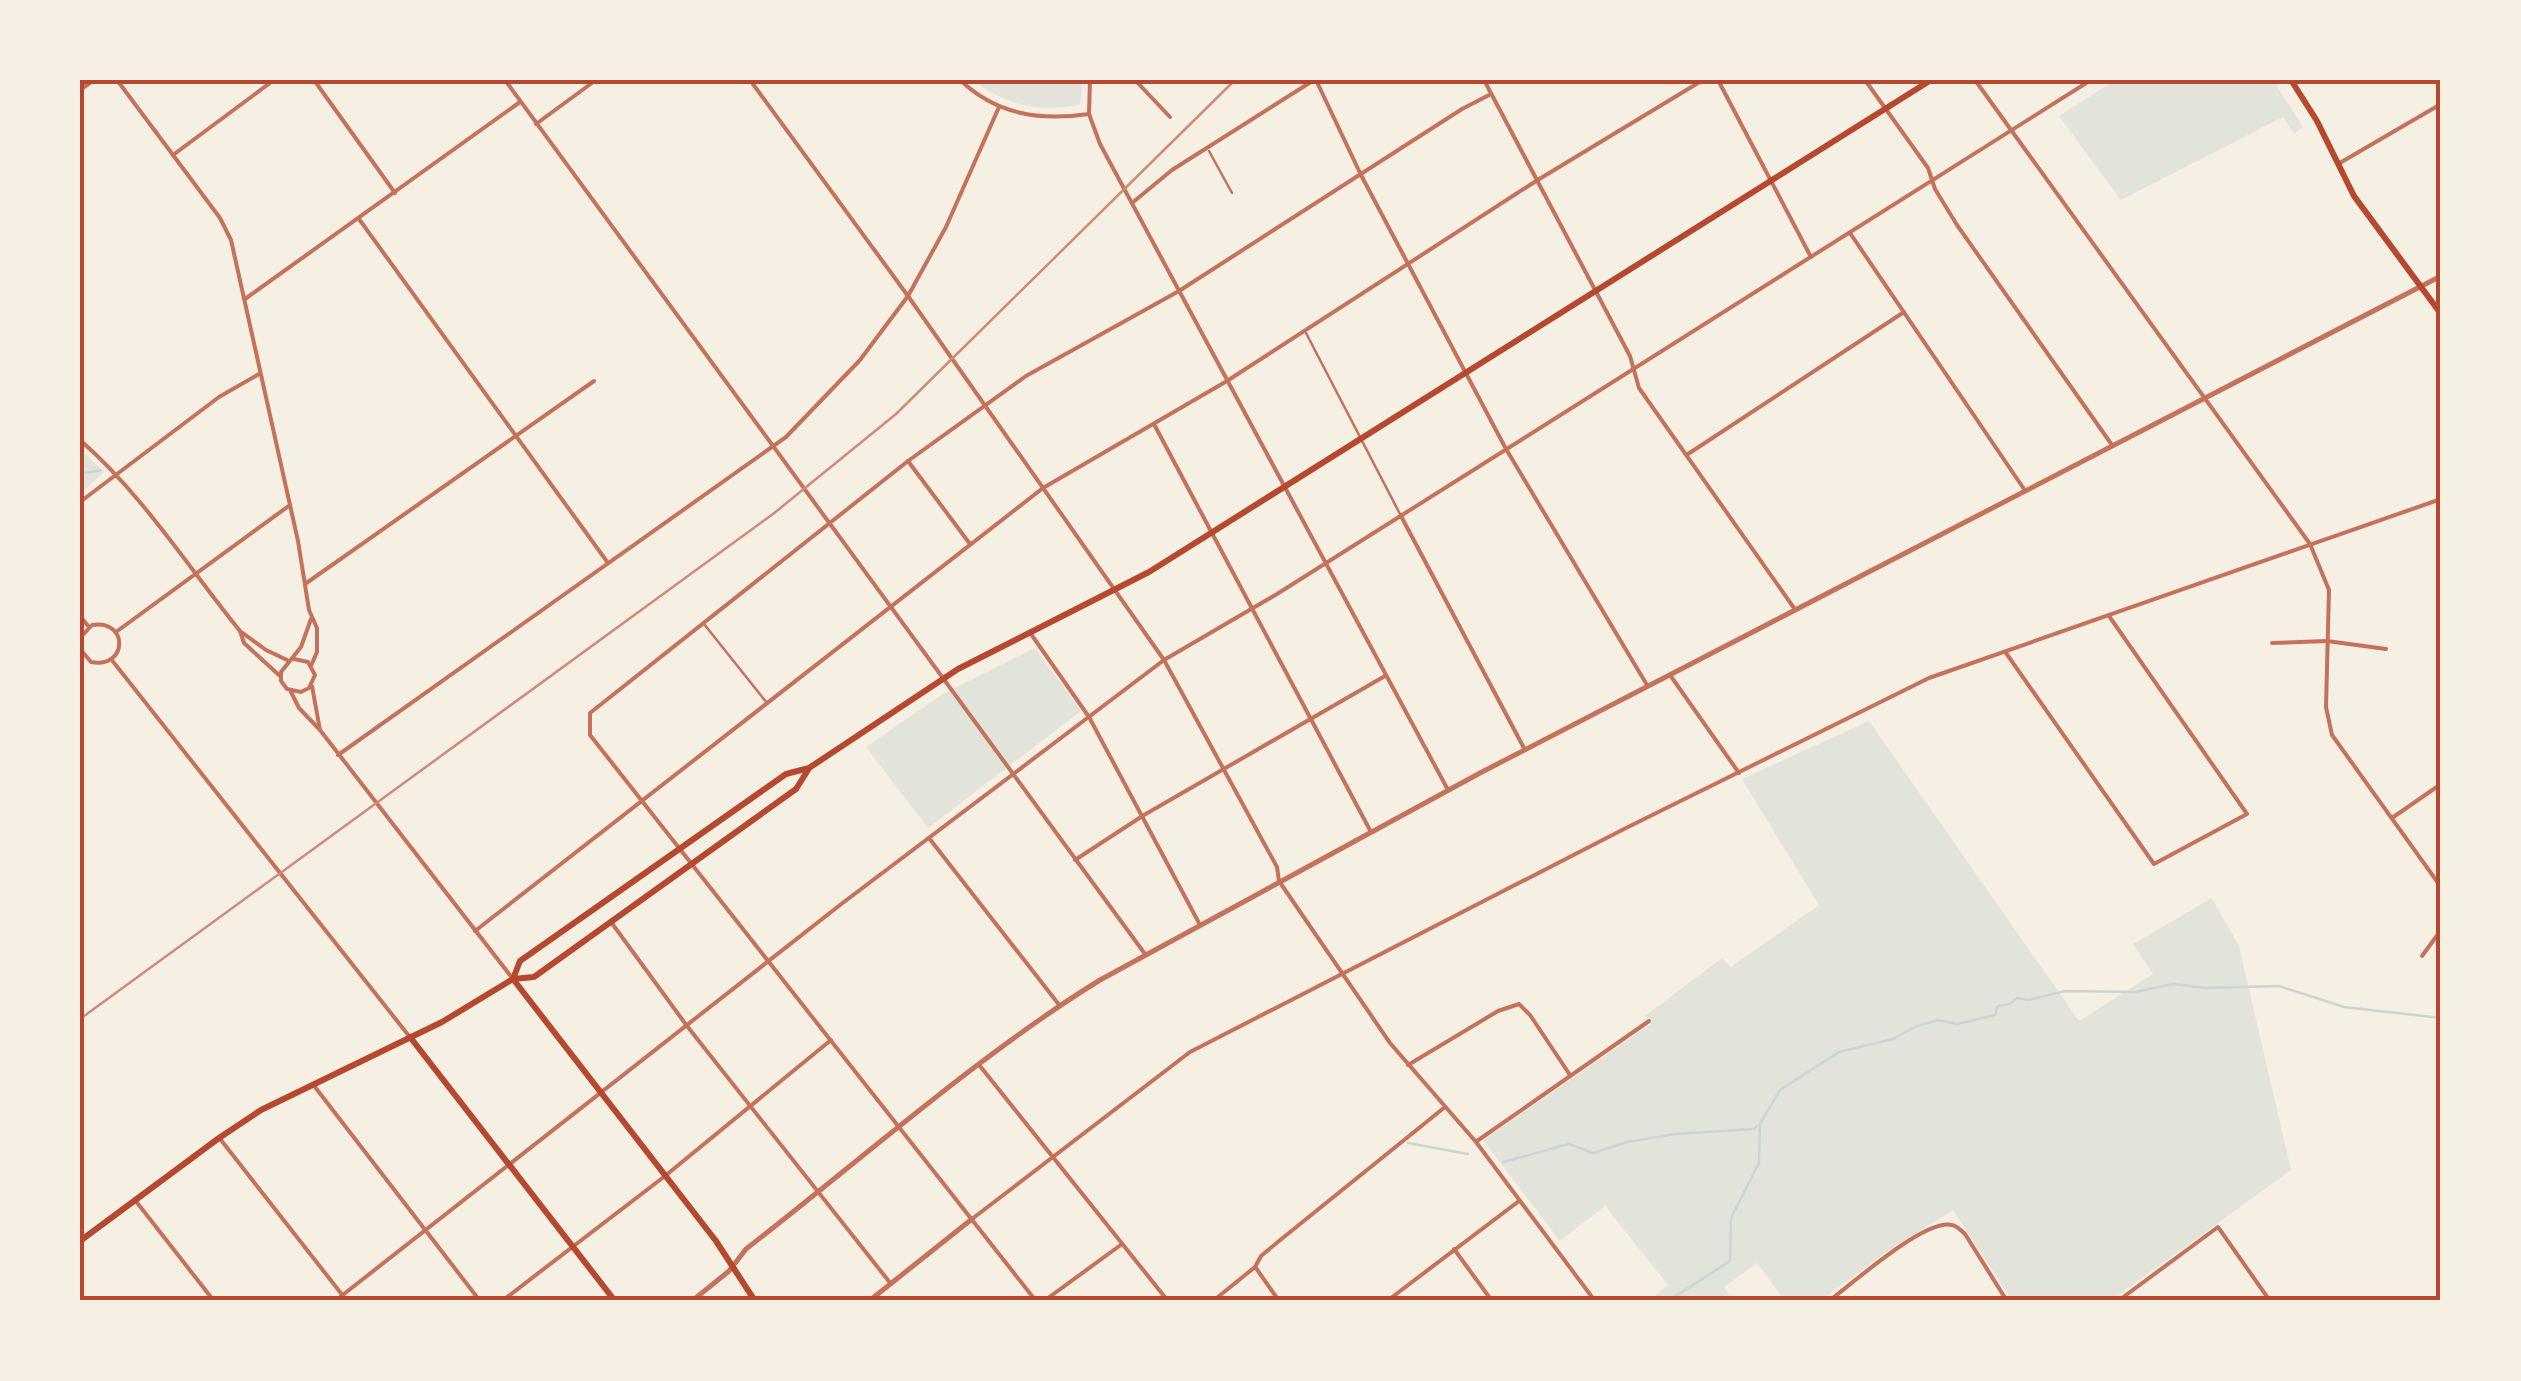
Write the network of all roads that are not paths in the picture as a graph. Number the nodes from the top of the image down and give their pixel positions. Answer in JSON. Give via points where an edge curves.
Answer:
{"nodes":[{"id":1,"x":94,"y":80,"type":"edge"},
{"id":2,"x":118,"y":80,"type":"edge"},
{"id":3,"x":274,"y":80,"type":"edge"},
{"id":4,"x":314,"y":80,"type":"edge"},
{"id":5,"x":504,"y":80,"type":"edge"},
{"id":6,"x":596,"y":80,"type":"edge"},
{"id":7,"x":750,"y":80,"type":"edge"},
{"id":8,"x":960,"y":80,"type":"edge"},
{"id":9,"x":1090,"y":80,"type":"edge"},
{"id":10,"x":1135,"y":80,"type":"edge"},
{"id":11,"x":1315,"y":80,"type":"edge"},
{"id":12,"x":1484,"y":80,"type":"edge"},
{"id":13,"x":1703,"y":80,"type":"edge"},
{"id":14,"x":1718,"y":80,"type":"edge"},
{"id":15,"x":1864,"y":80,"type":"edge"},
{"id":16,"x":1930,"y":80,"type":"edge"},
{"id":17,"x":1975,"y":80,"type":"edge"},
{"id":18,"x":2091,"y":80,"type":"edge"},
{"id":19,"x":2291,"y":80,"type":"edge"},
{"id":20,"x":80,"y":90,"type":"edge"},
{"id":21,"x":1491,"y":94,"type":"junction"},
{"id":22,"x":520,"y":102,"type":"junction"},
{"id":23,"x":2441,"y":104,"type":"edge"},
{"id":24,"x":999,"y":108,"type":"junction"},
{"id":25,"x":1886,"y":108,"type":"junction"},
{"id":26,"x":1089,"y":114,"type":"junction"},
{"id":27,"x":1170,"y":118,"type":"dead end"},
{"id":28,"x":536,"y":124,"type":"junction"},
{"id":29,"x":2011,"y":131,"type":"junction"},
{"id":30,"x":1208,"y":149,"type":"junction"},
{"id":31,"x":173,"y":155,"type":"junction"},
{"id":32,"x":2338,"y":164,"type":"junction"},
{"id":33,"x":1362,"y":174,"type":"junction"},
{"id":34,"x":1933,"y":180,"type":"junction"},
{"id":35,"x":1536,"y":181,"type":"junction"},
{"id":36,"x":1772,"y":181,"type":"junction"},
{"id":37,"x":395,"y":192,"type":"junction"},
{"id":38,"x":1232,"y":193,"type":"dead end"},
{"id":39,"x":1132,"y":203,"type":"junction"},
{"id":40,"x":359,"y":219,"type":"junction"},
{"id":41,"x":1850,"y":232,"type":"junction"},
{"id":42,"x":1812,"y":258,"type":"junction"},
{"id":43,"x":1410,"y":265,"type":"junction"},
{"id":44,"x":2441,"y":276,"type":"edge"},
{"id":45,"x":2419,"y":286,"type":"junction"},
{"id":46,"x":1595,"y":290,"type":"junction"},
{"id":47,"x":1179,"y":291,"type":"junction"},
{"id":48,"x":908,"y":296,"type":"junction"},
{"id":49,"x":245,"y":298,"type":"junction"},
{"id":50,"x":1904,"y":312,"type":"junction"},
{"id":51,"x":2441,"y":314,"type":"edge"},
{"id":52,"x":1306,"y":332,"type":"junction"},
{"id":53,"x":1634,"y":370,"type":"junction"},
{"id":54,"x":1466,"y":372,"type":"junction"},
{"id":55,"x":260,"y":373,"type":"junction"},
{"id":56,"x":1228,"y":380,"type":"junction"},
{"id":57,"x":594,"y":381,"type":"dead end"},
{"id":58,"x":2203,"y":398,"type":"junction"},
{"id":59,"x":985,"y":405,"type":"junction"},
{"id":60,"x":1154,"y":425,"type":"junction"},
{"id":61,"x":517,"y":436,"type":"junction"},
{"id":62,"x":80,"y":440,"type":"edge"},
{"id":63,"x":1359,"y":440,"type":"junction"},
{"id":64,"x":774,"y":446,"type":"junction"},
{"id":65,"x":2112,"y":446,"type":"junction"},
{"id":66,"x":1506,"y":449,"type":"junction"},
{"id":67,"x":1688,"y":454,"type":"junction"},
{"id":68,"x":908,"y":461,"type":"junction"},
{"id":69,"x":117,"y":475,"type":"junction"},
{"id":70,"x":1286,"y":486,"type":"junction"},
{"id":71,"x":1043,"y":488,"type":"junction"},
{"id":72,"x":2026,"y":492,"type":"junction"},
{"id":73,"x":2441,"y":498,"type":"edge"},
{"id":74,"x":80,"y":502,"type":"edge"},
{"id":75,"x":290,"y":505,"type":"junction"},
{"id":76,"x":1400,"y":514,"type":"junction"},
{"id":77,"x":830,"y":522,"type":"junction"},
{"id":78,"x":1212,"y":532,"type":"junction"},
{"id":79,"x":970,"y":544,"type":"junction"},
{"id":80,"x":2310,"y":544,"type":"junction"},
{"id":81,"x":1326,"y":562,"type":"junction"},
{"id":82,"x":608,"y":563,"type":"junction"},
{"id":83,"x":196,"y":571,"type":"junction"},
{"id":84,"x":304,"y":584,"type":"junction"},
{"id":85,"x":1117,"y":590,"type":"junction"},
{"id":86,"x":892,"y":607,"type":"junction"},
{"id":87,"x":1252,"y":609,"type":"junction"},
{"id":88,"x":1796,"y":610,"type":"junction"},
{"id":89,"x":80,"y":616,"type":"edge"},
{"id":90,"x":2109,"y":616,"type":"junction"},
{"id":91,"x":311,"y":619,"type":"junction"},
{"id":92,"x":703,"y":622,"type":"junction"},
{"id":93,"x":88,"y":626,"type":"junction"},
{"id":94,"x":116,"y":632,"type":"junction"},
{"id":95,"x":240,"y":632,"type":"junction"},
{"id":96,"x":1030,"y":632,"type":"junction"},
{"id":97,"x":80,"y":638,"type":"edge"},
{"id":98,"x":2328,"y":641,"type":"junction"},
{"id":99,"x":2272,"y":644,"type":"dead end"},
{"id":100,"x":2386,"y":649,"type":"dead end"},
{"id":101,"x":2006,"y":652,"type":"junction"},
{"id":102,"x":81,"y":654,"type":"edge"},
{"id":103,"x":112,"y":660,"type":"junction"},
{"id":104,"x":292,"y":660,"type":"junction"},
{"id":105,"x":1164,"y":660,"type":"junction"},
{"id":106,"x":312,"y":666,"type":"junction"},
{"id":107,"x":1670,"y":675,"type":"junction"},
{"id":108,"x":280,"y":676,"type":"junction"},
{"id":109,"x":1386,"y":676,"type":"junction"},
{"id":110,"x":943,"y":678,"type":"junction"},
{"id":111,"x":312,"y":684,"type":"junction"},
{"id":112,"x":1648,"y":686,"type":"junction"},
{"id":113,"x":291,"y":692,"type":"junction"},
{"id":114,"x":767,"y":703,"type":"junction"},
{"id":115,"x":1088,"y":717,"type":"junction"},
{"id":116,"x":1312,"y":717,"type":"junction"},
{"id":117,"x":320,"y":730,"type":"junction"},
{"id":118,"x":1526,"y":750,"type":"junction"},
{"id":119,"x":338,"y":755,"type":"junction"},
{"id":120,"x":808,"y":768,"type":"junction"},
{"id":121,"x":1223,"y":769,"type":"junction"},
{"id":122,"x":1013,"y":774,"type":"junction"},
{"id":123,"x":1740,"y":774,"type":"junction"},
{"id":124,"x":2441,"y":784,"type":"edge"},
{"id":125,"x":1448,"y":790,"type":"junction"},
{"id":126,"x":642,"y":802,"type":"junction"},
{"id":127,"x":1144,"y":815,"type":"junction"},
{"id":128,"x":2392,"y":818,"type":"junction"},
{"id":129,"x":1371,"y":832,"type":"junction"},
{"id":130,"x":929,"y":838,"type":"junction"},
{"id":131,"x":679,"y":850,"type":"junction"},
{"id":132,"x":1075,"y":860,"type":"junction"},
{"id":133,"x":691,"y":864,"type":"junction"},
{"id":134,"x":1279,"y":881,"type":"junction"},
{"id":135,"x":2441,"y":886,"type":"edge"},
{"id":136,"x":610,"y":922,"type":"junction"},
{"id":137,"x":1200,"y":923,"type":"junction"},
{"id":138,"x":2441,"y":930,"type":"edge"},
{"id":139,"x":475,"y":931,"type":"junction"},
{"id":140,"x":1145,"y":954,"type":"junction"},
{"id":141,"x":2422,"y":956,"type":"dead end"},
{"id":142,"x":769,"y":962,"type":"junction"},
{"id":143,"x":1343,"y":976,"type":"junction"},
{"id":144,"x":513,"y":980,"type":"junction"},
{"id":145,"x":1060,"y":1006,"type":"junction"},
{"id":146,"x":1649,"y":1020,"type":"dead end"},
{"id":147,"x":687,"y":1026,"type":"junction"},
{"id":148,"x":410,"y":1037,"type":"junction"},
{"id":149,"x":831,"y":1040,"type":"junction"},
{"id":150,"x":1408,"y":1065,"type":"junction"},
{"id":151,"x":980,"y":1066,"type":"junction"},
{"id":152,"x":1570,"y":1075,"type":"junction"},
{"id":153,"x":313,"y":1083,"type":"junction"},
{"id":154,"x":601,"y":1094,"type":"junction"},
{"id":155,"x":749,"y":1106,"type":"junction"},
{"id":156,"x":1444,"y":1107,"type":"junction"},
{"id":157,"x":900,"y":1127,"type":"junction"},
{"id":158,"x":219,"y":1138,"type":"junction"},
{"id":159,"x":1476,"y":1142,"type":"junction"},
{"id":160,"x":1052,"y":1156,"type":"junction"},
{"id":161,"x":509,"y":1165,"type":"junction"},
{"id":162,"x":666,"y":1176,"type":"junction"},
{"id":163,"x":818,"y":1193,"type":"junction"},
{"id":164,"x":135,"y":1200,"type":"junction"},
{"id":165,"x":1520,"y":1200,"type":"junction"},
{"id":166,"x":972,"y":1219,"type":"junction"},
{"id":167,"x":424,"y":1230,"type":"junction"},
{"id":168,"x":80,"y":1241,"type":"edge"},
{"id":169,"x":1122,"y":1244,"type":"junction"},
{"id":170,"x":572,"y":1246,"type":"junction"},
{"id":171,"x":1454,"y":1250,"type":"junction"},
{"id":172,"x":1255,"y":1267,"type":"junction"},
{"id":173,"x":732,"y":1268,"type":"junction"},
{"id":174,"x":891,"y":1284,"type":"junction"},
{"id":175,"x":343,"y":1295,"type":"junction"},
{"id":176,"x":1167,"y":1300,"type":"edge"},
{"id":177,"x":214,"y":1301,"type":"edge"},
{"id":178,"x":335,"y":1301,"type":"edge"},
{"id":179,"x":348,"y":1301,"type":"edge"},
{"id":180,"x":480,"y":1301,"type":"edge"},
{"id":181,"x":502,"y":1301,"type":"edge"},
{"id":182,"x":615,"y":1301,"type":"edge"},
{"id":183,"x":692,"y":1301,"type":"edge"},
{"id":184,"x":755,"y":1301,"type":"edge"},
{"id":185,"x":869,"y":1301,"type":"edge"},
{"id":186,"x":1036,"y":1301,"type":"edge"},
{"id":187,"x":1044,"y":1301,"type":"edge"},
{"id":188,"x":1214,"y":1301,"type":"edge"},
{"id":189,"x":1279,"y":1301,"type":"edge"},
{"id":190,"x":1387,"y":1301,"type":"edge"},
{"id":191,"x":1492,"y":1301,"type":"edge"},
{"id":192,"x":1595,"y":1301,"type":"edge"},
{"id":193,"x":1829,"y":1301,"type":"edge"},
{"id":194,"x":2007,"y":1301,"type":"edge"},
{"id":195,"x":2118,"y":1301,"type":"edge"},
{"id":196,"x":2270,"y":1301,"type":"edge"}],
"edges":[{"from":1,"to":20,"type":"street"},
{"from":2,"to":31,"type":"street"},
{"from":3,"to":31,"type":"street"},
{"from":4,"to":37,"type":"street"},
{"from":5,"to":22,"type":"street"},
{"from":6,"to":28,"type":"street"},
{"from":7,"to":48,"type":"street"},
{"from":8,"to":24,"type":"street"},
{"from":9,"to":26,"type":"street"},
{"from":10,"to":27,"type":"street"},
{"from":11,"to":30,"type":"street"},
{"from":11,"to":33,"type":"street"},
{"from":12,"to":21,"type":"street"},
{"from":13,"to":35,"type":"street"},
{"from":14,"to":36,"type":"street"},
{"from":15,"to":25,"type":"street"},
{"from":16,"to":25,"type":"main road"},
{"from":17,"to":29,"type":"street"},
{"from":18,"to":29,"type":"street"},
{"from":19,"to":32,"type":"main road"},
{"from":21,"to":33,"type":"street"},
{"from":21,"to":35,"type":"street"},
{"from":22,"to":28,"type":"street"},
{"from":22,"to":37,"type":"street"},
{"from":23,"to":32,"type":"street"},
{"from":24,"to":26,"type":"street","via":[[1047,118]]},
{"from":24,"to":48,"type":"street"},
{"from":25,"to":34,"type":"street"},
{"from":25,"to":36,"type":"main road"},
{"from":26,"to":39,"type":"street"},
{"from":28,"to":64,"type":"street"},
{"from":29,"to":34,"type":"street"},
{"from":29,"to":58,"type":"street"},
{"from":30,"to":38,"type":"lane"},
{"from":30,"to":39,"type":"street"},
{"from":31,"to":49,"type":"street","via":[[228,231]]},
{"from":32,"to":45,"type":"main road"},
{"from":33,"to":43,"type":"street"},
{"from":33,"to":47,"type":"street"},
{"from":34,"to":41,"type":"street"},
{"from":34,"to":65,"type":"street"},
{"from":35,"to":43,"type":"street"},
{"from":35,"to":46,"type":"street"},
{"from":36,"to":42,"type":"street"},
{"from":36,"to":46,"type":"main road"},
{"from":37,"to":40,"type":"street"},
{"from":39,"to":47,"type":"street"},
{"from":40,"to":49,"type":"street"},
{"from":40,"to":61,"type":"street"},
{"from":41,"to":42,"type":"street"},
{"from":41,"to":50,"type":"street"},
{"from":42,"to":53,"type":"street"},
{"from":43,"to":52,"type":"street"},
{"from":43,"to":54,"type":"street"},
{"from":44,"to":45,"type":"street"},
{"from":45,"to":51,"type":"main road"},
{"from":45,"to":58,"type":"street"},
{"from":46,"to":53,"type":"street"},
{"from":46,"to":54,"type":"main road"},
{"from":47,"to":56,"type":"street"},
{"from":47,"to":59,"type":"street"},
{"from":48,"to":59,"type":"street"},
{"from":48,"to":64,"type":"street","via":[[860,360]]},
{"from":49,"to":55,"type":"street"},
{"from":50,"to":67,"type":"street"},
{"from":50,"to":72,"type":"street"},
{"from":52,"to":56,"type":"street"},
{"from":52,"to":63,"type":"lane"},
{"from":53,"to":66,"type":"street"},
{"from":53,"to":67,"type":"street","via":[[1639,388]]},
{"from":54,"to":63,"type":"main road"},
{"from":54,"to":66,"type":"street"},
{"from":55,"to":69,"type":"street"},
{"from":55,"to":75,"type":"street"},
{"from":56,"to":60,"type":"street"},
{"from":56,"to":70,"type":"street"},
{"from":57,"to":61,"type":"street"},
{"from":58,"to":65,"type":"street"},
{"from":58,"to":80,"type":"street"},
{"from":59,"to":68,"type":"street"},
{"from":59,"to":71,"type":"street"},
{"from":60,"to":71,"type":"street"},
{"from":60,"to":78,"type":"street"},
{"from":61,"to":82,"type":"street"},
{"from":61,"to":84,"type":"street"},
{"from":62,"to":69,"type":"street"},
{"from":63,"to":70,"type":"main road"},
{"from":63,"to":76,"type":"lane"},
{"from":64,"to":77,"type":"street"},
{"from":64,"to":82,"type":"street"},
{"from":65,"to":72,"type":"street"},
{"from":66,"to":76,"type":"street"},
{"from":66,"to":112,"type":"street"},
{"from":67,"to":88,"type":"street"},
{"from":68,"to":77,"type":"street"},
{"from":68,"to":79,"type":"street"},
{"from":69,"to":74,"type":"street"},
{"from":69,"to":83,"type":"street"},
{"from":70,"to":78,"type":"main road"},
{"from":70,"to":81,"type":"street"},
{"from":71,"to":79,"type":"street"},
{"from":71,"to":85,"type":"street"},
{"from":72,"to":88,"type":"street"},
{"from":73,"to":80,"type":"street"},
{"from":75,"to":83,"type":"street"},
{"from":75,"to":84,"type":"street"},
{"from":76,"to":81,"type":"street"},
{"from":76,"to":118,"type":"street"},
{"from":77,"to":86,"type":"street"},
{"from":77,"to":92,"type":"street"},
{"from":78,"to":85,"type":"main road"},
{"from":78,"to":87,"type":"street"},
{"from":79,"to":86,"type":"street"},
{"from":80,"to":90,"type":"street"},
{"from":80,"to":98,"type":"street","via":[[2329,590]]},
{"from":81,"to":87,"type":"street"},
{"from":81,"to":109,"type":"street"},
{"from":82,"to":119,"type":"street"},
{"from":83,"to":94,"type":"street"},
{"from":83,"to":95,"type":"street"},
{"from":84,"to":91,"type":"street"},
{"from":85,"to":96,"type":"main road"},
{"from":85,"to":105,"type":"street"},
{"from":86,"to":110,"type":"street"},
{"from":86,"to":114,"type":"street"},
{"from":87,"to":105,"type":"street"},
{"from":87,"to":116,"type":"street"},
{"from":88,"to":107,"type":"street"},
{"from":89,"to":93,"type":"street"},
{"from":90,"to":101,"type":"street"},
{"from":90,"to":101,"type":"street","via":[[2247,814],[2154,864]]},
{"from":91,"to":104,"type":"street"},
{"from":91,"to":106,"type":"street","via":[[317,628]]},
{"from":92,"to":114,"type":"lane"},
{"from":92,"to":126,"type":"street","via":[[588,718],[590,736]]},
{"from":93,"to":94,"type":"street","via":[[105,624]]},
{"from":93,"to":97,"type":"street"},
{"from":94,"to":103,"type":"street","via":[[120,644]]},
{"from":95,"to":104,"type":"street"},
{"from":95,"to":108,"type":"street"},
{"from":96,"to":110,"type":"main road"},
{"from":96,"to":115,"type":"street"},
{"from":98,"to":99,"type":"street"},
{"from":98,"to":100,"type":"street"},
{"from":98,"to":128,"type":"street","via":[[2332,735]]},
{"from":101,"to":123,"type":"street","via":[[1929,678]]},
{"from":102,"to":103,"type":"street","via":[[97,664]]},
{"from":103,"to":148,"type":"street"},
{"from":104,"to":106,"type":"street"},
{"from":104,"to":108,"type":"street"},
{"from":105,"to":115,"type":"street"},
{"from":105,"to":121,"type":"street"},
{"from":106,"to":111,"type":"street"},
{"from":107,"to":112,"type":"street"},
{"from":107,"to":123,"type":"street"},
{"from":108,"to":113,"type":"street"},
{"from":109,"to":116,"type":"street"},
{"from":109,"to":125,"type":"street"},
{"from":110,"to":120,"type":"main road"},
{"from":110,"to":122,"type":"street"},
{"from":111,"to":113,"type":"street"},
{"from":111,"to":117,"type":"street"},
{"from":112,"to":118,"type":"street"},
{"from":113,"to":117,"type":"street"},
{"from":114,"to":126,"type":"street"},
{"from":115,"to":122,"type":"street"},
{"from":115,"to":127,"type":"street"},
{"from":116,"to":121,"type":"street"},
{"from":116,"to":129,"type":"street"},
{"from":117,"to":119,"type":"street"},
{"from":118,"to":125,"type":"street"},
{"from":119,"to":139,"type":"street"},
{"from":120,"to":131,"type":"main road","via":[[786,774]]},
{"from":120,"to":133,"type":"main road","via":[[796,788]]},
{"from":121,"to":127,"type":"street"},
{"from":121,"to":134,"type":"street"},
{"from":122,"to":130,"type":"street"},
{"from":122,"to":132,"type":"street"},
{"from":123,"to":143,"type":"street"},
{"from":124,"to":128,"type":"street"},
{"from":125,"to":129,"type":"street"},
{"from":126,"to":131,"type":"street"},
{"from":126,"to":139,"type":"street"},
{"from":127,"to":132,"type":"street"},
{"from":127,"to":137,"type":"street"},
{"from":128,"to":135,"type":"street"},
{"from":129,"to":134,"type":"street"},
{"from":130,"to":142,"type":"street"},
{"from":130,"to":145,"type":"street"},
{"from":131,"to":133,"type":"street"},
{"from":131,"to":144,"type":"main road","via":[[520,961]]},
{"from":132,"to":140,"type":"street"},
{"from":133,"to":136,"type":"main road"},
{"from":133,"to":142,"type":"street"},
{"from":134,"to":137,"type":"street"},
{"from":134,"to":143,"type":"street"},
{"from":136,"to":144,"type":"main road","via":[[534,977]]},
{"from":136,"to":147,"type":"street"},
{"from":137,"to":140,"type":"street"},
{"from":138,"to":141,"type":"street"},
{"from":139,"to":144,"type":"street"},
{"from":140,"to":145,"type":"street"},
{"from":142,"to":147,"type":"street"},
{"from":142,"to":149,"type":"street"},
{"from":143,"to":150,"type":"street"},
{"from":143,"to":160,"type":"street","via":[[1190,1052]]},
{"from":144,"to":148,"type":"main road"},
{"from":144,"to":154,"type":"main road"},
{"from":145,"to":151,"type":"street"},
{"from":146,"to":152,"type":"street"},
{"from":147,"to":154,"type":"street"},
{"from":147,"to":155,"type":"street"},
{"from":148,"to":153,"type":"main road"},
{"from":148,"to":161,"type":"main road"},
{"from":149,"to":155,"type":"street"},
{"from":149,"to":157,"type":"street"},
{"from":150,"to":152,"type":"street","via":[[1518,1004]]},
{"from":150,"to":156,"type":"street"},
{"from":151,"to":157,"type":"street"},
{"from":151,"to":160,"type":"street"},
{"from":152,"to":159,"type":"street"},
{"from":153,"to":158,"type":"main road"},
{"from":153,"to":167,"type":"street"},
{"from":154,"to":161,"type":"street"},
{"from":154,"to":162,"type":"main road"},
{"from":155,"to":162,"type":"street"},
{"from":155,"to":163,"type":"street"},
{"from":156,"to":159,"type":"street"},
{"from":156,"to":172,"type":"street","via":[[1279,1240]]},
{"from":157,"to":163,"type":"street"},
{"from":157,"to":166,"type":"street"},
{"from":158,"to":164,"type":"main road"},
{"from":158,"to":175,"type":"street"},
{"from":159,"to":165,"type":"street"},
{"from":160,"to":166,"type":"street"},
{"from":160,"to":169,"type":"street"},
{"from":161,"to":167,"type":"street"},
{"from":161,"to":170,"type":"main road"},
{"from":162,"to":170,"type":"street"},
{"from":162,"to":173,"type":"main road"},
{"from":163,"to":173,"type":"street","via":[[738,1256]]},
{"from":163,"to":174,"type":"street"},
{"from":164,"to":168,"type":"main road"},
{"from":164,"to":177,"type":"street"},
{"from":165,"to":171,"type":"street"},
{"from":165,"to":192,"type":"street"},
{"from":166,"to":174,"type":"street"},
{"from":166,"to":186,"type":"street"},
{"from":167,"to":175,"type":"street"},
{"from":167,"to":180,"type":"street"},
{"from":169,"to":176,"type":"street"},
{"from":169,"to":187,"type":"street"},
{"from":170,"to":181,"type":"street"},
{"from":170,"to":182,"type":"main road"},
{"from":171,"to":190,"type":"street"},
{"from":171,"to":191,"type":"street"},
{"from":172,"to":188,"type":"street"},
{"from":172,"to":189,"type":"street"},
{"from":173,"to":183,"type":"street"},
{"from":173,"to":184,"type":"main road"},
{"from":174,"to":185,"type":"street"},
{"from":175,"to":178,"type":"street"},
{"from":175,"to":179,"type":"street"},
{"from":193,"to":194,"type":"street","via":[[1921,1232],[1946,1224],[1965,1234]]},
{"from":195,"to":196,"type":"street","via":[[2218,1228]]}]}
